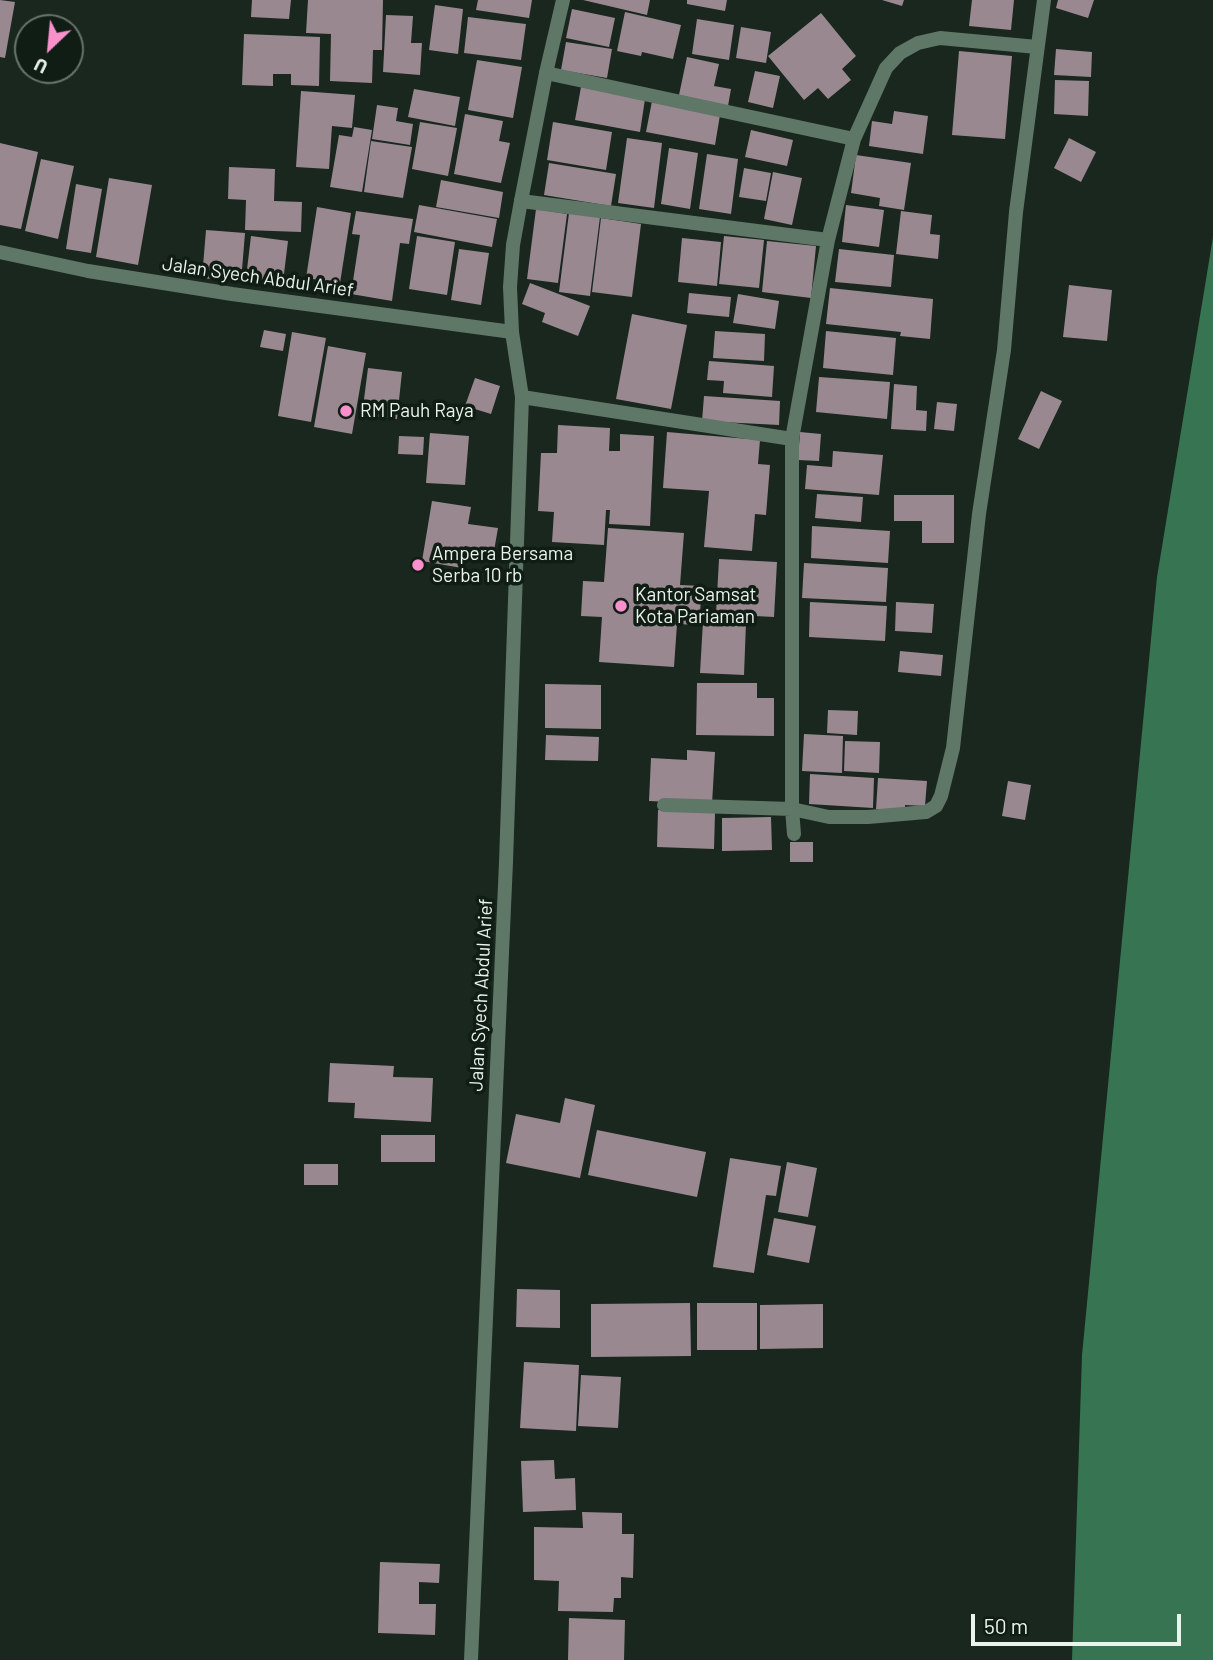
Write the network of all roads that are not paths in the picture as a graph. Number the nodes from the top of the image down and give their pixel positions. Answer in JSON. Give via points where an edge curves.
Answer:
{"nodes":[{"id":1,"x":563,"y":0,"type":"edge"},
{"id":2,"x":1044,"y":0,"type":"edge"},
{"id":3,"x":1037,"y":47,"type":"junction"},
{"id":4,"x":546,"y":73,"type":"junction"},
{"id":5,"x":854,"y":139,"type":"junction"},
{"id":6,"x":521,"y":201,"type":"junction"},
{"id":7,"x":828,"y":240,"type":"junction"},
{"id":8,"x":0,"y":253,"type":"edge"},
{"id":9,"x":512,"y":332,"type":"junction"},
{"id":10,"x":522,"y":397,"type":"junction"},
{"id":11,"x":792,"y":439,"type":"junction"},
{"id":12,"x":664,"y":805,"type":"dead end"},
{"id":13,"x":792,"y":810,"type":"junction"},
{"id":14,"x":794,"y":834,"type":"dead end"},
{"id":15,"x":471,"y":1660,"type":"edge"}],
"edges":[{"from":1,"to":4,"type":"street","name":"Jalan Syech Abdul Arief"},
{"from":2,"to":3,"type":"street"},
{"from":3,"to":5,"type":"street","via":[[940,38],[918,43],[886,68]]},
{"from":3,"to":13,"type":"street","via":[[1006,337],[947,779],[936,806],[926,812],[830,817]]},
{"from":4,"to":5,"type":"street"},
{"from":4,"to":6,"type":"street","name":"Jalan Syech Abdul Arief"},
{"from":5,"to":7,"type":"street"},
{"from":6,"to":7,"type":"street"},
{"from":6,"to":9,"type":"street","name":"Jalan Syech Abdul Arief","via":[[510,287]]},
{"from":7,"to":11,"type":"street"},
{"from":8,"to":9,"type":"street","name":"Jalan Syech Abdul Arief","via":[[219,292]]},
{"from":9,"to":10,"type":"street","name":"Jalan Syech Abdul Arief"},
{"from":10,"to":11,"type":"street"},
{"from":10,"to":15,"type":"street","name":"Jalan Syech Abdul Arief"},
{"from":11,"to":13,"type":"street"},
{"from":12,"to":13,"type":"street"},
{"from":13,"to":14,"type":"street"}]}
